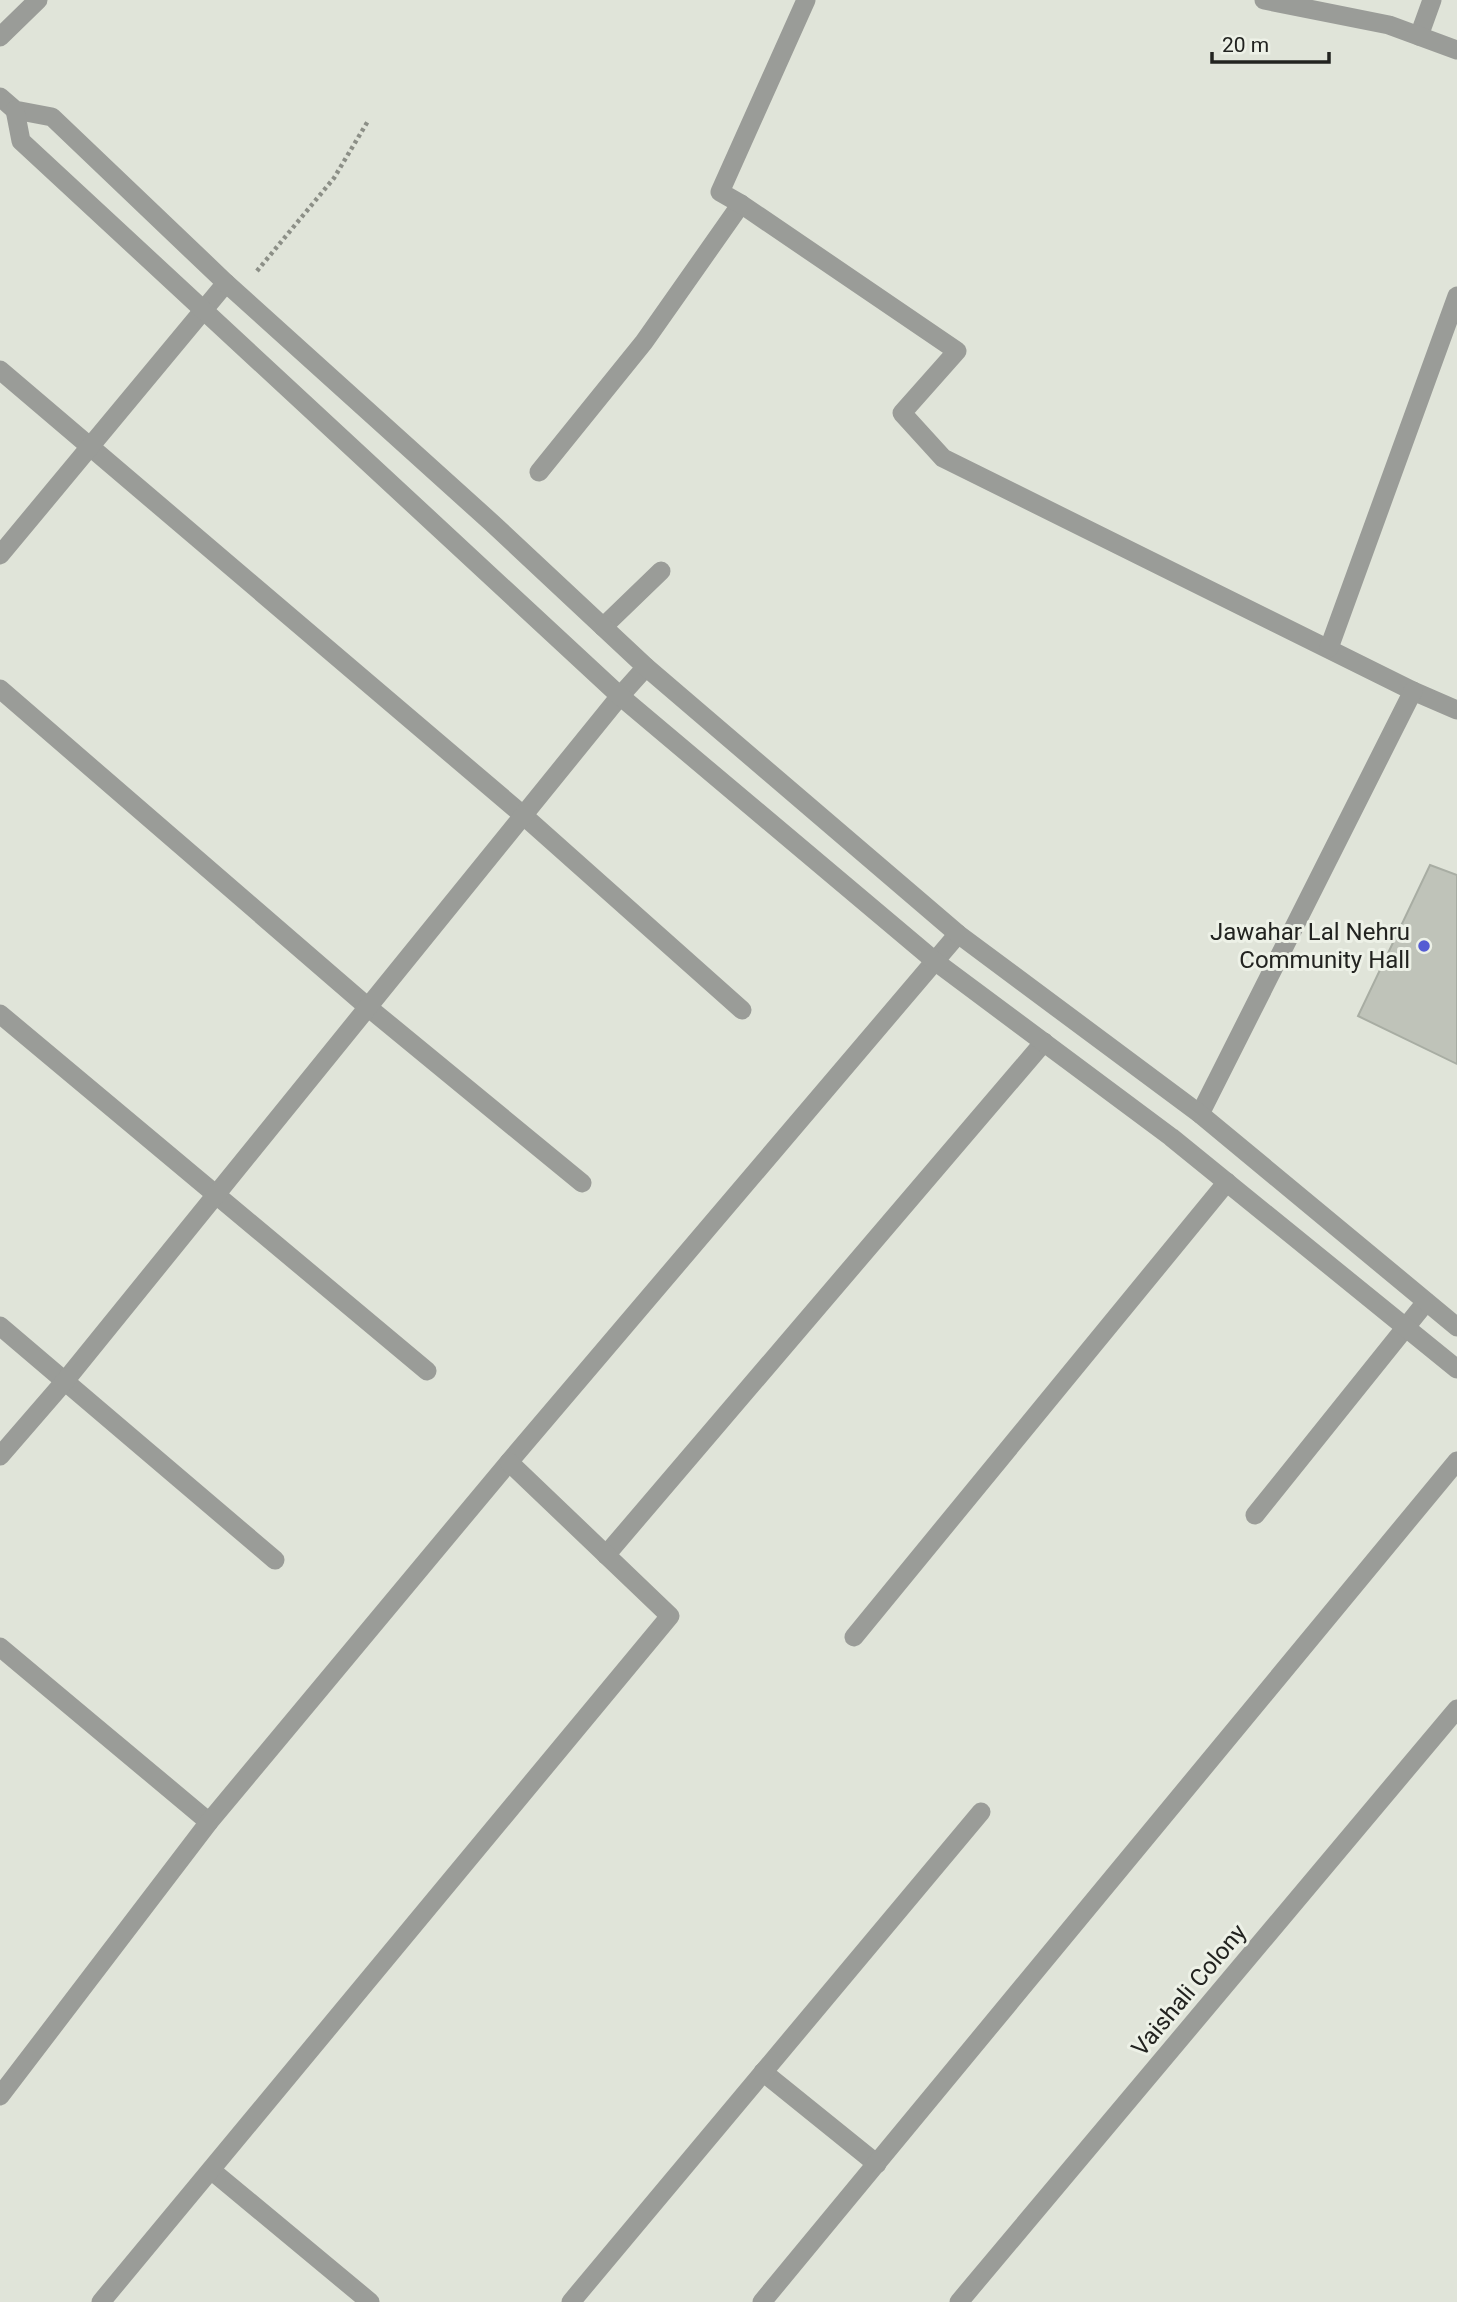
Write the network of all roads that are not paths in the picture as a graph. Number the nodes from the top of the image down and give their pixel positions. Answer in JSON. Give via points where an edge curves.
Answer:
{"nodes":[{"id":1,"x":38,"y":0,"type":"edge"},
{"id":2,"x":806,"y":0,"type":"edge"},
{"id":3,"x":1264,"y":0,"type":"edge"},
{"id":4,"x":1432,"y":0,"type":"edge"},
{"id":5,"x":1419,"y":36,"type":"junction"},
{"id":6,"x":0,"y":37,"type":"edge"},
{"id":7,"x":1457,"y":50,"type":"edge"},
{"id":8,"x":7,"y":104,"type":"edge"},
{"id":9,"x":741,"y":204,"type":"junction"},
{"id":10,"x":232,"y":288,"type":"junction"},
{"id":11,"x":1457,"y":296,"type":"edge"},
{"id":12,"x":204,"y":310,"type":"junction"},
{"id":13,"x":0,"y":370,"type":"edge"},
{"id":14,"x":90,"y":448,"type":"junction"},
{"id":15,"x":539,"y":472,"type":"dead end"},
{"id":16,"x":0,"y":555,"type":"edge"},
{"id":17,"x":661,"y":571,"type":"dead end"},
{"id":18,"x":603,"y":627,"type":"junction"},
{"id":19,"x":1329,"y":648,"type":"junction"},
{"id":20,"x":646,"y":667,"type":"junction"},
{"id":21,"x":0,"y":689,"type":"edge"},
{"id":22,"x":1413,"y":691,"type":"junction"},
{"id":23,"x":620,"y":696,"type":"junction"},
{"id":24,"x":1457,"y":710,"type":"edge"},
{"id":25,"x":524,"y":816,"type":"junction"},
{"id":26,"x":958,"y":934,"type":"junction"},
{"id":27,"x":936,"y":962,"type":"junction"},
{"id":28,"x":369,"y":1007,"type":"junction"},
{"id":29,"x":742,"y":1010,"type":"dead end"},
{"id":30,"x":0,"y":1014,"type":"edge"},
{"id":31,"x":1044,"y":1042,"type":"junction"},
{"id":32,"x":1200,"y":1114,"type":"junction"},
{"id":33,"x":1227,"y":1182,"type":"junction"},
{"id":34,"x":582,"y":1183,"type":"dead end"},
{"id":35,"x":216,"y":1195,"type":"junction"},
{"id":36,"x":1426,"y":1302,"type":"junction"},
{"id":37,"x":0,"y":1326,"type":"edge"},
{"id":38,"x":1457,"y":1327,"type":"edge"},
{"id":39,"x":1406,"y":1328,"type":"junction"},
{"id":40,"x":1457,"y":1369,"type":"edge"},
{"id":41,"x":427,"y":1371,"type":"dead end"},
{"id":42,"x":65,"y":1381,"type":"junction"},
{"id":43,"x":0,"y":1456,"type":"edge"},
{"id":44,"x":1457,"y":1461,"type":"edge"},
{"id":45,"x":509,"y":1462,"type":"junction"},
{"id":46,"x":1255,"y":1514,"type":"dead end"},
{"id":47,"x":606,"y":1555,"type":"junction"},
{"id":48,"x":275,"y":1560,"type":"dead end"},
{"id":49,"x":854,"y":1637,"type":"dead end"},
{"id":50,"x":0,"y":1647,"type":"edge"},
{"id":51,"x":1457,"y":1709,"type":"edge"},
{"id":52,"x":981,"y":1812,"type":"dead end"},
{"id":53,"x":209,"y":1822,"type":"junction"},
{"id":54,"x":763,"y":2072,"type":"junction"},
{"id":55,"x":0,"y":2096,"type":"edge"},
{"id":56,"x":877,"y":2164,"type":"junction"},
{"id":57,"x":211,"y":2170,"type":"junction"},
{"id":58,"x":101,"y":2302,"type":"edge"},
{"id":59,"x":370,"y":2302,"type":"edge"},
{"id":60,"x":571,"y":2302,"type":"edge"},
{"id":61,"x":762,"y":2302,"type":"edge"},
{"id":62,"x":959,"y":2302,"type":"edge"}],
"edges":[{"from":1,"to":6,"type":"street"},
{"from":2,"to":9,"type":"street","via":[[720,192]]},
{"from":3,"to":5,"type":"street","via":[[1390,25]]},
{"from":4,"to":5,"type":"street"},
{"from":5,"to":7,"type":"street"},
{"from":8,"to":10,"type":"street","via":[[52,117]]},
{"from":8,"to":12,"type":"street","via":[[21,141]]},
{"from":9,"to":15,"type":"street","via":[[644,342]]},
{"from":9,"to":19,"type":"street","via":[[957,351],[902,413],[943,458]]},
{"from":10,"to":12,"type":"street"},
{"from":10,"to":18,"type":"street"},
{"from":11,"to":19,"type":"street"},
{"from":12,"to":14,"type":"street"},
{"from":12,"to":23,"type":"street"},
{"from":13,"to":14,"type":"street"},
{"from":14,"to":16,"type":"street"},
{"from":14,"to":25,"type":"street"},
{"from":17,"to":18,"type":"street"},
{"from":18,"to":20,"type":"street"},
{"from":19,"to":22,"type":"street"},
{"from":20,"to":23,"type":"street"},
{"from":20,"to":26,"type":"street"},
{"from":21,"to":28,"type":"street"},
{"from":22,"to":24,"type":"street"},
{"from":22,"to":32,"type":"street"},
{"from":23,"to":25,"type":"street"},
{"from":23,"to":27,"type":"street"},
{"from":25,"to":28,"type":"street"},
{"from":25,"to":29,"type":"street"},
{"from":26,"to":27,"type":"street"},
{"from":26,"to":32,"type":"street"},
{"from":27,"to":31,"type":"street"},
{"from":27,"to":45,"type":"street"},
{"from":28,"to":34,"type":"street"},
{"from":28,"to":35,"type":"street"},
{"from":30,"to":35,"type":"street"},
{"from":31,"to":33,"type":"street"},
{"from":31,"to":47,"type":"street"},
{"from":32,"to":36,"type":"street"},
{"from":33,"to":39,"type":"street"},
{"from":33,"to":49,"type":"street"},
{"from":35,"to":41,"type":"street"},
{"from":35,"to":42,"type":"street"},
{"from":36,"to":38,"type":"street"},
{"from":36,"to":39,"type":"street"},
{"from":37,"to":42,"type":"street"},
{"from":39,"to":40,"type":"street"},
{"from":39,"to":46,"type":"street"},
{"from":42,"to":43,"type":"street"},
{"from":42,"to":48,"type":"street"},
{"from":44,"to":56,"type":"street"},
{"from":45,"to":47,"type":"street"},
{"from":45,"to":53,"type":"street"},
{"from":47,"to":57,"type":"street","via":[[670,1616]]},
{"from":50,"to":53,"type":"street"},
{"from":51,"to":62,"type":"street","name":"Vaishali Colony"},
{"from":52,"to":54,"type":"street"},
{"from":53,"to":55,"type":"street"},
{"from":54,"to":56,"type":"street"},
{"from":54,"to":60,"type":"street"},
{"from":56,"to":61,"type":"street"},
{"from":57,"to":58,"type":"street"},
{"from":57,"to":59,"type":"street"}]}
